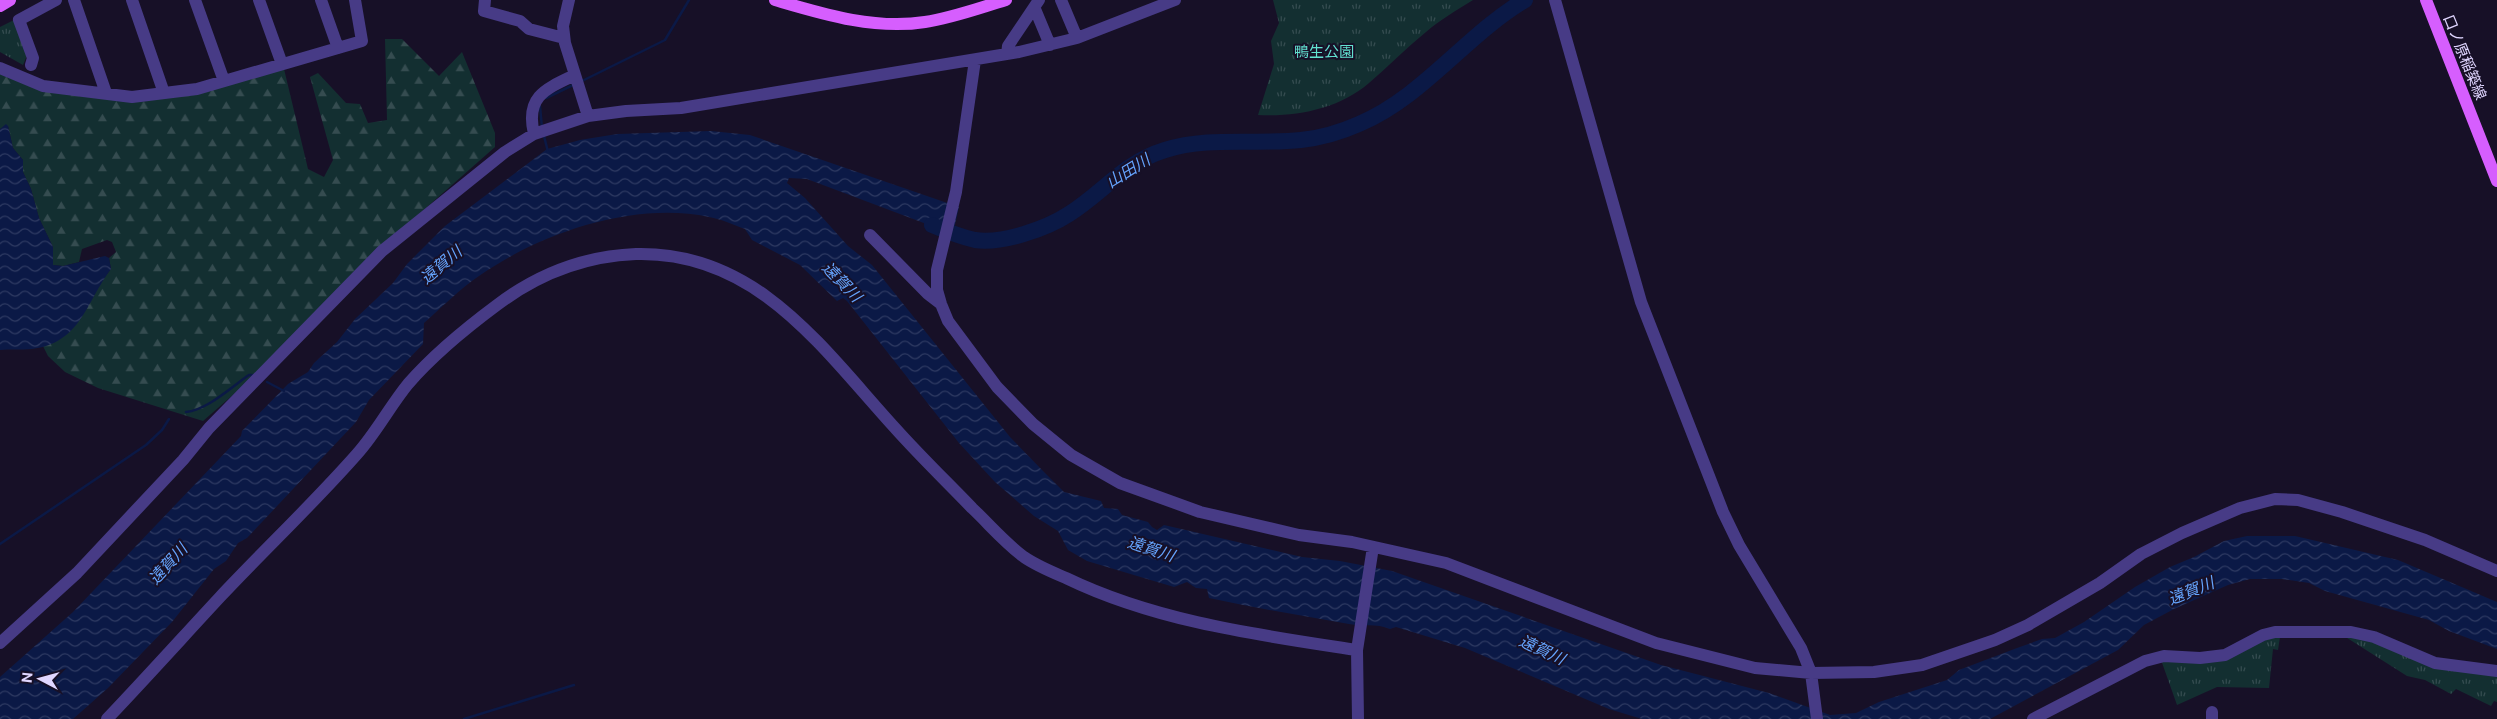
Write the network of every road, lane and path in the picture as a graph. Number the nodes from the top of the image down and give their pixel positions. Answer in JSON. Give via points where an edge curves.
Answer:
{"nodes":[{"id":1,"x":10,"y":0,"type":"edge"},
{"id":2,"x":56,"y":0,"type":"edge"},
{"id":3,"x":74,"y":0,"type":"edge"},
{"id":4,"x":132,"y":0,"type":"edge"},
{"id":5,"x":195,"y":0,"type":"edge"},
{"id":6,"x":259,"y":0,"type":"edge"},
{"id":7,"x":321,"y":0,"type":"edge"},
{"id":8,"x":355,"y":0,"type":"edge"},
{"id":9,"x":485,"y":0,"type":"edge"},
{"id":10,"x":568,"y":0,"type":"edge"},
{"id":11,"x":775,"y":0,"type":"edge"},
{"id":12,"x":1006,"y":0,"type":"edge"},
{"id":13,"x":1060,"y":0,"type":"edge"},
{"id":14,"x":1175,"y":0,"type":"edge"},
{"id":15,"x":1555,"y":0,"type":"edge"},
{"id":16,"x":2426,"y":0,"type":"edge"},
{"id":17,"x":1037,"y":5,"type":"edge"},
{"id":18,"x":0,"y":6,"type":"edge"},
{"id":19,"x":564,"y":38,"type":"junction"},
{"id":20,"x":1077,"y":38,"type":"junction"},
{"id":21,"x":1050,"y":45,"type":"junction"},
{"id":22,"x":338,"y":48,"type":"junction"},
{"id":23,"x":1007,"y":54,"type":"junction"},
{"id":24,"x":975,"y":60,"type":"junction"},
{"id":25,"x":282,"y":64,"type":"junction"},
{"id":26,"x":32,"y":65,"type":"dead end"},
{"id":27,"x":0,"y":68,"type":"edge"},
{"id":28,"x":577,"y":80,"type":"junction"},
{"id":29,"x":224,"y":81,"type":"junction"},
{"id":30,"x":106,"y":93,"type":"junction"},
{"id":31,"x":164,"y":93,"type":"junction"},
{"id":32,"x":588,"y":116,"type":"junction"},
{"id":33,"x":534,"y":134,"type":"junction"},
{"id":34,"x":2497,"y":181,"type":"edge"},
{"id":35,"x":870,"y":235,"type":"dead end"},
{"id":36,"x":940,"y":304,"type":"junction"},
{"id":37,"x":1372,"y":549,"type":"junction"},
{"id":38,"x":2497,"y":571,"type":"edge"},
{"id":39,"x":0,"y":643,"type":"edge"},
{"id":40,"x":1358,"y":647,"type":"junction"},
{"id":41,"x":2497,"y":671,"type":"edge"},
{"id":42,"x":1811,"y":673,"type":"junction"},
{"id":43,"x":107,"y":719,"type":"edge"},
{"id":44,"x":1358,"y":719,"type":"edge"},
{"id":45,"x":1817,"y":719,"type":"edge"},
{"id":46,"x":2033,"y":719,"type":"edge"}],
"edges":[{"from":1,"to":18,"type":"main road"},
{"from":2,"to":26,"type":"street","via":[[19,20],[33,58]]},
{"from":3,"to":30,"type":"street"},
{"from":4,"to":31,"type":"street"},
{"from":5,"to":29,"type":"street"},
{"from":6,"to":25,"type":"street"},
{"from":7,"to":22,"type":"street"},
{"from":8,"to":22,"type":"street","via":[[362,41]]},
{"from":9,"to":19,"type":"street","via":[[484,11],[520,21],[529,29]]},
{"from":10,"to":19,"type":"street"},
{"from":11,"to":12,"type":"main road","via":[[832,17],[885,23],[924,22]]},
{"from":13,"to":20,"type":"street"},
{"from":14,"to":20,"type":"street"},
{"from":15,"to":42,"type":"street","via":[[1642,302],[1723,512],[1739,545],[1787,622]]},
{"from":16,"to":34,"type":"main road","name":"口ノ原稲築線"},
{"from":17,"to":21,"type":"street"},
{"from":17,"to":23,"type":"street","via":[[1008,46]]},
{"from":19,"to":28,"type":"street"},
{"from":20,"to":21,"type":"street"},
{"from":21,"to":23,"type":"street"},
{"from":22,"to":25,"type":"street"},
{"from":23,"to":24,"type":"street"},
{"from":24,"to":32,"type":"street","via":[[681,108]]},
{"from":24,"to":36,"type":"street","via":[[956,192],[938,270]]},
{"from":25,"to":29,"type":"street"},
{"from":27,"to":30,"type":"street","via":[[43,86]]},
{"from":28,"to":32,"type":"street"},
{"from":28,"to":33,"type":"street","via":[[543,92],[535,100],[530,118]]},
{"from":29,"to":31,"type":"street","via":[[197,89]]},
{"from":30,"to":31,"type":"street","via":[[132,97]]},
{"from":32,"to":33,"type":"street"},
{"from":33,"to":39,"type":"street","via":[[505,152],[382,251],[209,428],[77,573]]},
{"from":35,"to":36,"type":"street"},
{"from":36,"to":37,"type":"street","via":[[959,337],[997,387],[1033,424],[1071,456],[1120,483],[1200,512]]},
{"from":37,"to":40,"type":"street"},
{"from":37,"to":42,"type":"street","via":[[1446,563],[1690,653],[1756,668]]},
{"from":38,"to":42,"type":"street","via":[[2425,540],[2342,512],[2298,500],[2276,499],[2240,508],[2182,533],[2141,554],[2100,583],[2028,625],[1995,640],[1922,665],[1874,672]]},
{"from":40,"to":43,"type":"street","via":[[1270,637],[1157,612],[1120,602],[1046,569],[1000,536],[896,430],[803,326],[775,301],[748,283],[701,264],[672,256],[614,255],[590,258],[563,267],[526,285],[459,335],[409,383],[353,458]]},
{"from":40,"to":44,"type":"street"},
{"from":41,"to":46,"type":"street","via":[[2436,663],[2374,637],[2351,632],[2275,632],[2225,655],[2200,658],[2164,656],[2145,661]]},
{"from":42,"to":45,"type":"street"}]}
